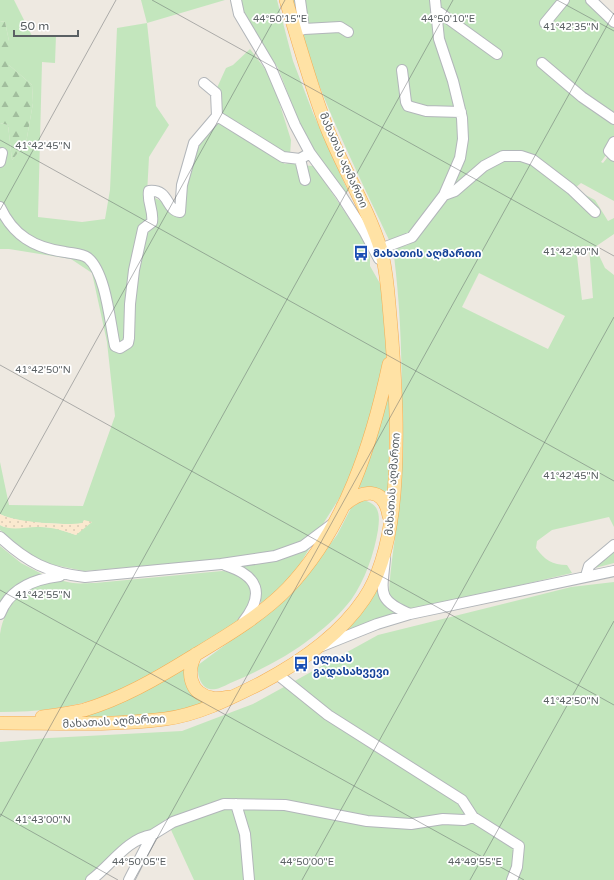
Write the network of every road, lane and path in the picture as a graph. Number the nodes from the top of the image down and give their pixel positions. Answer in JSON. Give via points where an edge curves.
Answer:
{"nodes":[{"id":1,"x":236,"y":0,"type":"edge"},
{"id":2,"x":286,"y":0,"type":"edge"},
{"id":3,"x":300,"y":0,"type":"edge"},
{"id":4,"x":564,"y":0,"type":"edge"},
{"id":5,"x":591,"y":0,"type":"edge"},
{"id":6,"x":436,"y":5,"type":"edge"},
{"id":7,"x":613,"y":19,"type":"edge"},
{"id":8,"x":545,"y":23,"type":"dead end"},
{"id":9,"x":300,"y":31,"type":"junction"},
{"id":10,"x":348,"y":32,"type":"dead end"},
{"id":11,"x":497,"y":54,"type":"dead end"},
{"id":12,"x":542,"y":63,"type":"dead end"},
{"id":13,"x":402,"y":70,"type":"dead end"},
{"id":14,"x":204,"y":83,"type":"dead end"},
{"id":15,"x":462,"y":115,"type":"junction"},
{"id":16,"x":217,"y":116,"type":"junction"},
{"id":17,"x":614,"y":119,"type":"edge"},
{"id":18,"x":310,"y":153,"type":"junction"},
{"id":19,"x":300,"y":159,"type":"junction"},
{"id":20,"x":305,"y":180,"type":"dead end"},
{"id":21,"x":444,"y":195,"type":"junction"},
{"id":22,"x":0,"y":207,"type":"edge"},
{"id":23,"x":595,"y":212,"type":"dead end"},
{"id":24,"x":380,"y":249,"type":"junction"},
{"id":25,"x":386,"y":273,"type":"junction"},
{"id":26,"x":393,"y":346,"type":"junction"},
{"id":27,"x":342,"y":506,"type":"junction"},
{"id":28,"x":390,"y":521,"type":"junction"},
{"id":29,"x":333,"y":523,"type":"junction"},
{"id":30,"x":0,"y":537,"type":"edge"},
{"id":31,"x":614,"y":545,"type":"edge"},
{"id":32,"x":386,"y":547,"type":"junction"},
{"id":33,"x":221,"y":564,"type":"junction"},
{"id":34,"x":614,"y":571,"type":"edge"},
{"id":35,"x":68,"y":575,"type":"junction"},
{"id":36,"x":580,"y":575,"type":"junction"},
{"id":37,"x":0,"y":614,"type":"edge"},
{"id":38,"x":410,"y":614,"type":"junction"},
{"id":39,"x":240,"y":626,"type":"junction"},
{"id":40,"x":316,"y":649,"type":"junction"},
{"id":41,"x":196,"y":654,"type":"junction"},
{"id":42,"x":277,"y":674,"type":"junction"},
{"id":43,"x":229,"y":698,"type":"junction"},
{"id":44,"x":0,"y":723,"type":"edge"},
{"id":45,"x":236,"y":804,"type":"junction"},
{"id":46,"x":473,"y":817,"type":"junction"},
{"id":47,"x":152,"y":835,"type":"junction"},
{"id":48,"x":91,"y":880,"type":"edge"},
{"id":49,"x":129,"y":880,"type":"edge"},
{"id":50,"x":249,"y":880,"type":"edge"},
{"id":51,"x":512,"y":880,"type":"edge"}],
"edges":[{"from":1,"to":18,"type":"street","via":[[239,14],[270,66]]},
{"from":2,"to":9,"type":"main road","name":"მახათას აღმართი"},
{"from":3,"to":9,"type":"street"},
{"from":4,"to":8,"type":"street"},
{"from":5,"to":7,"type":"street"},
{"from":6,"to":11,"type":"street"},
{"from":6,"to":15,"type":"street","via":[[439,39]]},
{"from":9,"to":10,"type":"street","via":[[340,27]]},
{"from":9,"to":24,"type":"main road","name":"მახათას აღმართი","via":[[325,124],[368,213]]},
{"from":12,"to":17,"type":"street","via":[[582,97]]},
{"from":13,"to":15,"type":"street","via":[[408,106]]},
{"from":14,"to":16,"type":"street","via":[[216,93]]},
{"from":15,"to":21,"type":"street","via":[[463,139],[460,158]]},
{"from":16,"to":19,"type":"street","via":[[283,157]]},
{"from":16,"to":22,"type":"street","via":[[194,143],[182,186],[180,212],[171,207],[167,197],[156,190],[149,191],[152,222],[143,229],[130,304],[129,338],[123,347],[114,346],[104,291],[97,270],[89,258],[27,240],[17,234],[7,222]]},
{"from":18,"to":19,"type":"street"},
{"from":18,"to":25,"type":"street","via":[[364,231]]},
{"from":19,"to":20,"type":"street"},
{"from":21,"to":23,"type":"street","via":[[455,191],[484,166],[503,156],[521,156],[533,160],[571,189]]},
{"from":21,"to":24,"type":"street","via":[[412,237]]},
{"from":24,"to":25,"type":"main road","name":"მახათას აღმართი"},
{"from":25,"to":26,"type":"main road","name":"მახათას აღმართი"},
{"from":26,"to":27,"type":"main road","name":"მახათას აღმართი","via":[[379,411],[368,445]]},
{"from":26,"to":28,"type":"main road","name":"მახათას აღმართი","via":[[396,428]]},
{"from":27,"to":28,"type":"main road","via":[[362,493],[372,493],[380,496],[387,504]]},
{"from":27,"to":29,"type":"main road","name":"მახათას აღმართი"},
{"from":28,"to":32,"type":"main road","name":"მახათას აღმართი"},
{"from":29,"to":33,"type":"street","via":[[303,546],[290,552]]},
{"from":29,"to":39,"type":"main road","name":"მახათას აღმართი","via":[[306,567],[288,588],[266,608]]},
{"from":30,"to":35,"type":"street","via":[[27,560]]},
{"from":31,"to":36,"type":"street"},
{"from":32,"to":38,"type":"street","via":[[384,595],[393,607]]},
{"from":32,"to":40,"type":"main road","name":"მახათას აღმართი","via":[[364,599],[344,624]]},
{"from":33,"to":35,"type":"street","via":[[103,576]]},
{"from":33,"to":39,"type":"street","via":[[240,570],[250,577],[256,588],[256,601]]},
{"from":34,"to":36,"type":"street"},
{"from":35,"to":37,"type":"street","via":[[28,582],[13,594]]},
{"from":36,"to":38,"type":"street"},
{"from":38,"to":40,"type":"street","via":[[377,624]]},
{"from":39,"to":41,"type":"main road","name":"მახათას აღმართი"},
{"from":40,"to":42,"type":"main road","name":"მახათას აღმართი"},
{"from":41,"to":43,"type":"main road","via":[[190,664],[189,675],[193,686],[212,698]]},
{"from":41,"to":44,"type":"main road","name":"მახათას აღმართი","via":[[128,693],[84,710]]},
{"from":42,"to":43,"type":"main road","name":"მახათას აღმართი"},
{"from":42,"to":46,"type":"street","via":[[328,715],[462,800]]},
{"from":43,"to":44,"type":"main road","name":"მახათას აღმართი","via":[[206,709],[168,719],[83,724]]},
{"from":45,"to":46,"type":"street","via":[[285,806],[367,821],[411,824]]},
{"from":45,"to":47,"type":"street","via":[[224,804],[173,822]]},
{"from":45,"to":50,"type":"street","via":[[245,834]]},
{"from":46,"to":51,"type":"street","via":[[519,846],[517,867]]},
{"from":47,"to":48,"type":"street","via":[[143,836],[132,843]]},
{"from":47,"to":49,"type":"street"}]}
